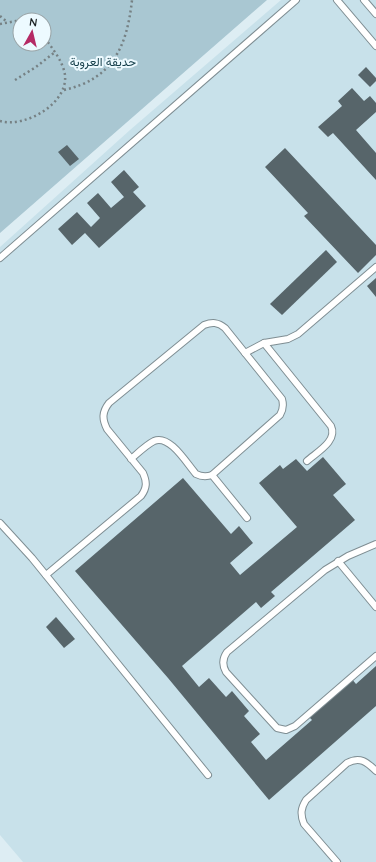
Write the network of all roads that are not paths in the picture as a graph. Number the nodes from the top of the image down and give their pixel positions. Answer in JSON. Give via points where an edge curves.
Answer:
{"nodes":[{"id":1,"x":296,"y":0,"type":"edge"},
{"id":2,"x":337,"y":0,"type":"edge"},
{"id":3,"x":364,"y":0,"type":"edge"},
{"id":4,"x":376,"y":14,"type":"edge"},
{"id":5,"x":376,"y":46,"type":"edge"},
{"id":6,"x":0,"y":258,"type":"edge"},
{"id":7,"x":376,"y":267,"type":"edge"},
{"id":8,"x":264,"y":343,"type":"junction"},
{"id":9,"x":246,"y":353,"type":"junction"},
{"id":10,"x":131,"y":459,"type":"junction"},
{"id":11,"x":307,"y":461,"type":"dead end"},
{"id":12,"x":212,"y":475,"type":"junction"},
{"id":13,"x":247,"y":518,"type":"dead end"},
{"id":14,"x":0,"y":523,"type":"edge"},
{"id":15,"x":376,"y":544,"type":"edge"},
{"id":16,"x":338,"y":561,"type":"junction"},
{"id":17,"x":46,"y":575,"type":"junction"},
{"id":18,"x":376,"y":606,"type":"edge"},
{"id":19,"x":376,"y":656,"type":"edge"},
{"id":20,"x":376,"y":771,"type":"edge"},
{"id":21,"x":208,"y":775,"type":"dead end"},
{"id":22,"x":337,"y":862,"type":"edge"}],
"edges":[{"from":1,"to":6,"type":"lane"},
{"from":2,"to":5,"type":"lane"},
{"from":3,"to":4,"type":"lane"},
{"from":7,"to":8,"type":"lane","via":[[298,334],[288,339]]},
{"from":8,"to":9,"type":"lane"},
{"from":8,"to":11,"type":"lane","via":[[333,431],[333,437]]},
{"from":9,"to":10,"type":"lane","via":[[225,328],[214,322],[209,323],[109,403],[104,408],[103,421]]},
{"from":9,"to":12,"type":"lane","via":[[282,399],[283,411]]},
{"from":10,"to":12,"type":"lane","via":[[152,442],[163,440],[170,443],[196,474],[206,477]]},
{"from":10,"to":17,"type":"lane","via":[[146,479],[145,491]]},
{"from":12,"to":13,"type":"lane"},
{"from":14,"to":17,"type":"lane"},
{"from":15,"to":16,"type":"lane"},
{"from":16,"to":18,"type":"lane"},
{"from":16,"to":19,"type":"lane","via":[[227,652],[223,668],[277,728],[286,730],[295,726]]},
{"from":17,"to":21,"type":"lane"},
{"from":20,"to":22,"type":"lane","via":[[365,761],[353,760],[302,805],[304,824]]}]}
